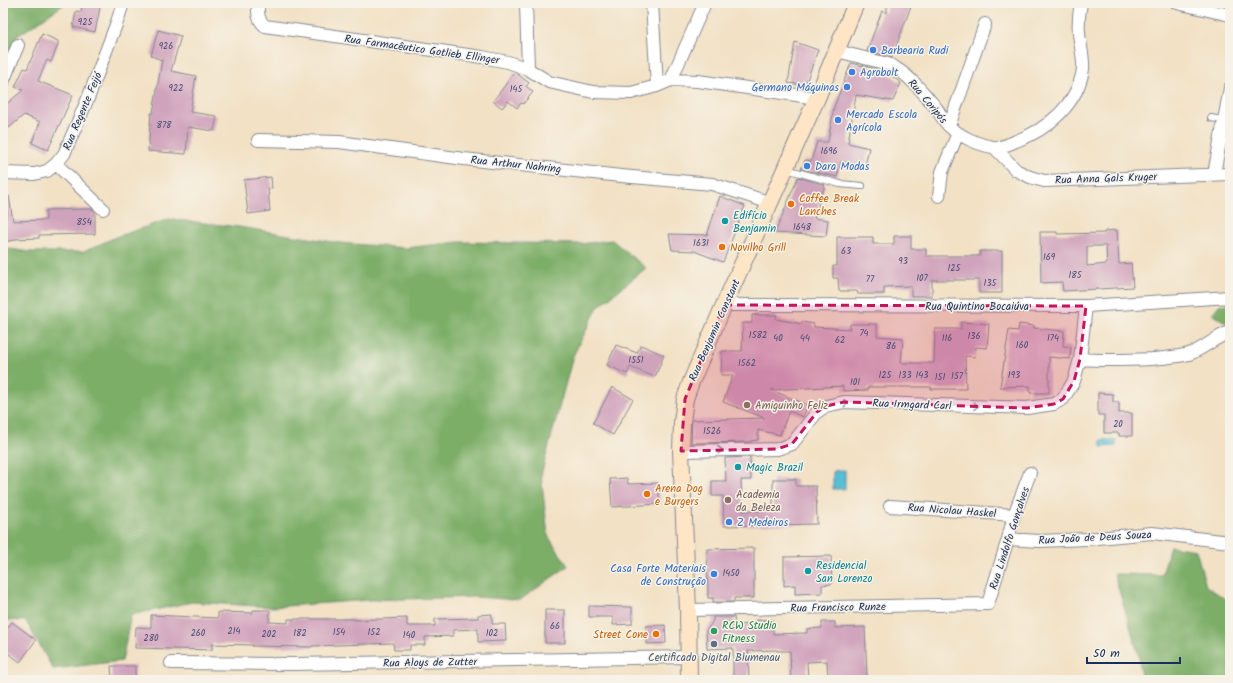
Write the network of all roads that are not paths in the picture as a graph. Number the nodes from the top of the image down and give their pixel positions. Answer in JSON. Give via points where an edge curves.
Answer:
{"nodes":[{"id":1,"x":123,"y":3,"type":"edge"},
{"id":2,"x":258,"y":3,"type":"edge"},
{"id":3,"x":526,"y":3,"type":"edge"},
{"id":4,"x":652,"y":3,"type":"edge"},
{"id":5,"x":705,"y":3,"type":"edge"},
{"id":6,"x":856,"y":3,"type":"edge"},
{"id":7,"x":1081,"y":3,"type":"edge"},
{"id":8,"x":1177,"y":3,"type":"edge"},
{"id":9,"x":1230,"y":15,"type":"edge"},
{"id":10,"x":985,"y":24,"type":"dead end"},
{"id":11,"x":18,"y":45,"type":"dead end"},
{"id":12,"x":837,"y":51,"type":"junction"},
{"id":13,"x":528,"y":69,"type":"junction"},
{"id":14,"x":671,"y":80,"type":"junction"},
{"id":15,"x":3,"y":82,"type":"edge"},
{"id":16,"x":656,"y":86,"type":"junction"},
{"id":17,"x":1230,"y":88,"type":"edge"},
{"id":18,"x":817,"y":98,"type":"junction"},
{"id":19,"x":953,"y":129,"type":"junction"},
{"id":20,"x":258,"y":140,"type":"dead end"},
{"id":21,"x":994,"y":147,"type":"junction"},
{"id":22,"x":56,"y":164,"type":"junction"},
{"id":23,"x":786,"y":168,"type":"junction"},
{"id":24,"x":3,"y":173,"type":"edge"},
{"id":25,"x":1214,"y":174,"type":"junction"},
{"id":26,"x":1230,"y":174,"type":"edge"},
{"id":27,"x":862,"y":186,"type":"dead end"},
{"id":28,"x":939,"y":196,"type":"dead end"},
{"id":29,"x":770,"y":204,"type":"junction"},
{"id":30,"x":103,"y":209,"type":"dead end"},
{"id":31,"x":1230,"y":297,"type":"edge"},
{"id":32,"x":724,"y":305,"type":"junction"},
{"id":33,"x":1086,"y":306,"type":"junction"},
{"id":34,"x":1230,"y":332,"type":"edge"},
{"id":35,"x":1080,"y":359,"type":"junction"},
{"id":36,"x":681,"y":451,"type":"junction"},
{"id":37,"x":1030,"y":473,"type":"dead end"},
{"id":38,"x":890,"y":506,"type":"dead end"},
{"id":39,"x":1014,"y":515,"type":"junction"},
{"id":40,"x":1008,"y":539,"type":"junction"},
{"id":41,"x":1230,"y":542,"type":"edge"},
{"id":42,"x":988,"y":604,"type":"joint"},
{"id":43,"x":688,"y":610,"type":"junction"},
{"id":44,"x":688,"y":657,"type":"junction"},
{"id":45,"x":171,"y":663,"type":"dead end"},
{"id":46,"x":689,"y":680,"type":"edge"}],
"edges":[{"from":1,"to":22,"type":"street","name":"Rua Regente Feijó","via":[[89,96],[64,154]]},
{"from":2,"to":13,"type":"street","name":"Rua Farmacêutico Gotlieb Ellinger","via":[[260,22],[265,26],[482,57]]},
{"from":3,"to":13,"type":"street"},
{"from":4,"to":16,"type":"street"},
{"from":5,"to":14,"type":"street"},
{"from":6,"to":12,"type":"main road","name":"Rua Benjamin Constant"},
{"from":7,"to":21,"type":"street","name":"Rua Coripós","via":[[1079,32],[1083,69],[1078,88],[1054,120],[1024,139]]},
{"from":8,"to":9,"type":"street"},
{"from":10,"to":19,"type":"street"},
{"from":11,"to":15,"type":"street"},
{"from":12,"to":18,"type":"main road","name":"Rua Benjamin Constant"},
{"from":12,"to":19,"type":"street","name":"Rua Coripós","via":[[896,68],[920,89]]},
{"from":13,"to":16,"type":"street","name":"Rua Farmacêutico Gotlieb Ellinger","via":[[549,82],[594,92],[631,92]]},
{"from":14,"to":16,"type":"street","name":"Rua Farmacêutico Gotlieb Ellinger"},
{"from":14,"to":18,"type":"street","name":"Rua Farmacêutico Gotlieb Ellinger","via":[[698,81]]},
{"from":17,"to":25,"type":"street","via":[[1217,119]]},
{"from":18,"to":23,"type":"main road","name":"Rua Benjamin Constant"},
{"from":19,"to":21,"type":"street","name":"Rua Coripós","via":[[977,142]]},
{"from":19,"to":28,"type":"street"},
{"from":20,"to":29,"type":"street","name":"Rua Arthur Nahring","via":[[340,142],[621,176],[712,184]]},
{"from":21,"to":25,"type":"street","name":"Rua Anna Gals Kruger","via":[[1016,170],[1044,181]]},
{"from":22,"to":24,"type":"street","name":"Rua Regente Feijó","via":[[47,171],[34,174]]},
{"from":22,"to":30,"type":"street"},
{"from":23,"to":27,"type":"lane","via":[[840,184]]},
{"from":23,"to":29,"type":"main road","name":"Rua Benjamin Constant"},
{"from":25,"to":26,"type":"street","name":"Rua Anna Gals Kruger"},
{"from":29,"to":32,"type":"main road","name":"Rua Benjamin Constant"},
{"from":31,"to":33,"type":"street","name":"Rua Quintino Bocaiúva"},
{"from":32,"to":33,"type":"street","name":"Rua Quintino Bocaiúva"},
{"from":32,"to":36,"type":"main road","name":"Rua Benjamin Constant","via":[[685,399]]},
{"from":33,"to":35,"type":"street","name":"Rua Irmgard Carl"},
{"from":34,"to":35,"type":"street","via":[[1189,354],[1134,360]]},
{"from":36,"to":35,"type":"street","name":"Rua Irmgard Carl","one_way":true,"via":[[777,449],[792,444],[817,412],[826,406],[844,402],[1027,408],[1054,404],[1063,399],[1074,381]]},
{"from":36,"to":43,"type":"main road","name":"Rua Benjamin Constant"},
{"from":37,"to":39,"type":"street","name":"Rua Lindolfo Gonçalves"},
{"from":38,"to":39,"type":"street","name":"Rua Nicolau Haskel"},
{"from":39,"to":40,"type":"street","name":"Rua Lindolfo Gonçalves"},
{"from":40,"to":41,"type":"street","name":"Rua João de Deus Souza","via":[[1087,540],[1152,533]]},
{"from":40,"to":42,"type":"street","name":"Rua Lindolfo Gonçalves"},
{"from":42,"to":43,"type":"street","name":"Rua Francisco Runze"},
{"from":43,"to":44,"type":"main road","name":"Rua Benjamin Constant"},
{"from":44,"to":45,"type":"street","name":"Rua Aloys de Zutter","via":[[295,664]]},
{"from":44,"to":46,"type":"main road","name":"Rua Benjamin Constant"}]}
